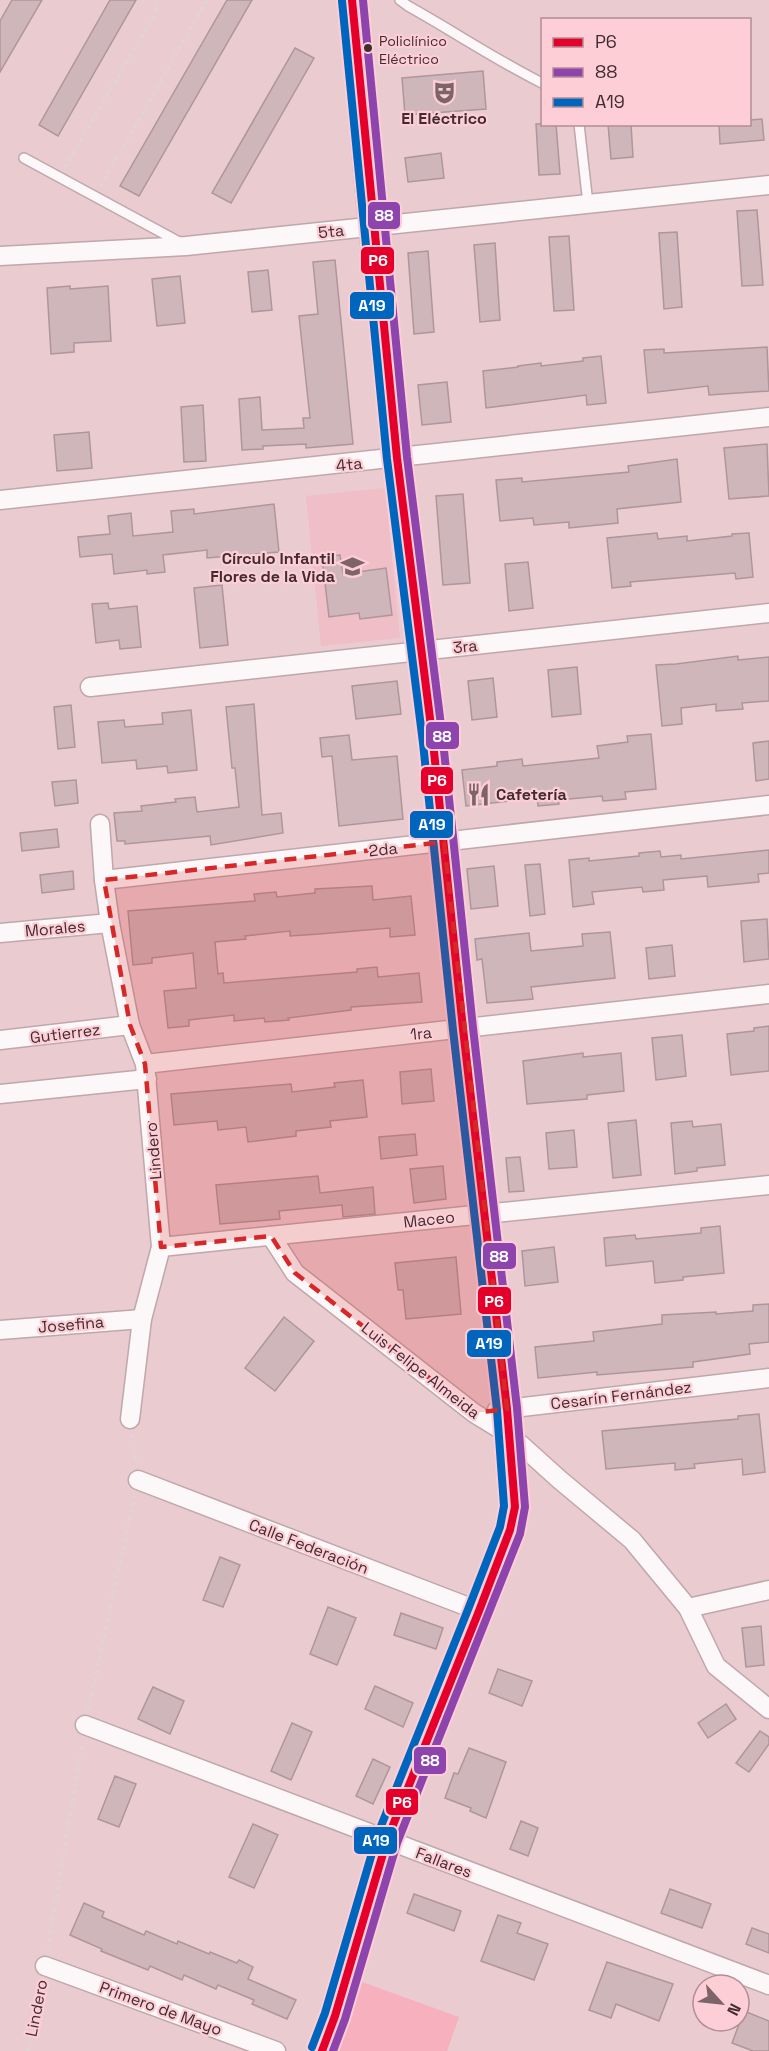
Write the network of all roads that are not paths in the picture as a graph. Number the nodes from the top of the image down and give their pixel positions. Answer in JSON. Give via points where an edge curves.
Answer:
{"nodes":[{"id":1,"x":352,"y":0,"type":"edge"},
{"id":2,"x":400,"y":0,"type":"edge"},
{"id":3,"x":541,"y":82,"type":"edge"},
{"id":4,"x":579,"y":126,"type":"edge"},
{"id":5,"x":24,"y":158,"type":"dead end"},
{"id":6,"x":769,"y":185,"type":"edge"},
{"id":7,"x":588,"y":204,"type":"junction"},
{"id":8,"x":373,"y":227,"type":"junction"},
{"id":9,"x":186,"y":246,"type":"junction"},
{"id":10,"x":0,"y":256,"type":"edge"},
{"id":11,"x":769,"y":417,"type":"edge"},
{"id":12,"x":397,"y":459,"type":"junction"},
{"id":13,"x":0,"y":500,"type":"edge"},
{"id":14,"x":769,"y":613,"type":"edge"},
{"id":15,"x":423,"y":651,"type":"junction"},
{"id":16,"x":90,"y":687,"type":"dead end"},
{"id":17,"x":769,"y":805,"type":"edge"},
{"id":18,"x":100,"y":824,"type":"dead end"},
{"id":19,"x":444,"y":842,"type":"junction"},
{"id":20,"x":104,"y":880,"type":"junction"},
{"id":21,"x":110,"y":922,"type":"junction"},
{"id":22,"x":0,"y":933,"type":"edge"},
{"id":23,"x":769,"y":994,"type":"edge"},
{"id":24,"x":130,"y":1025,"type":"junction"},
{"id":25,"x":463,"y":1029,"type":"junction"},
{"id":26,"x":0,"y":1040,"type":"edge"},
{"id":27,"x":146,"y":1072,"type":"junction"},
{"id":28,"x":0,"y":1094,"type":"edge"},
{"id":29,"x":769,"y":1185,"type":"edge"},
{"id":30,"x":485,"y":1214,"type":"junction"},
{"id":31,"x":271,"y":1236,"type":"junction"},
{"id":32,"x":161,"y":1247,"type":"junction"},
{"id":33,"x":142,"y":1319,"type":"junction"},
{"id":34,"x":0,"y":1330,"type":"edge"},
{"id":35,"x":769,"y":1378,"type":"edge"},
{"id":36,"x":474,"y":1413,"type":"junction"},
{"id":37,"x":130,"y":1419,"type":"road end"},
{"id":38,"x":509,"y":1422,"type":"junction"},
{"id":39,"x":138,"y":1480,"type":"road end"},
{"id":40,"x":769,"y":1590,"type":"edge"},
{"id":41,"x":688,"y":1608,"type":"junction"},
{"id":42,"x":479,"y":1611,"type":"junction"},
{"id":43,"x":769,"y":1709,"type":"edge"},
{"id":44,"x":85,"y":1725,"type":"dead end"},
{"id":45,"x":387,"y":1840,"type":"junction"},
{"id":46,"x":45,"y":1966,"type":"road end"},
{"id":47,"x":769,"y":1985,"type":"edge"},
{"id":48,"x":276,"y":2051,"type":"edge"},
{"id":49,"x":321,"y":2051,"type":"edge"}],
"edges":[{"from":1,"to":8,"type":"street"},
{"from":2,"to":3,"type":"lane"},
{"from":4,"to":7,"type":"lane"},
{"from":5,"to":9,"type":"lane"},
{"from":6,"to":7,"type":"street","name":"5ta"},
{"from":7,"to":8,"type":"street","name":"5ta"},
{"from":8,"to":9,"type":"street","name":"5ta"},
{"from":8,"to":12,"type":"street"},
{"from":9,"to":10,"type":"street","name":"5ta"},
{"from":11,"to":12,"type":"street","name":"4ta"},
{"from":12,"to":13,"type":"street","name":"4ta"},
{"from":12,"to":15,"type":"street"},
{"from":14,"to":15,"type":"street","name":"3ra"},
{"from":15,"to":16,"type":"street","name":"3ra"},
{"from":15,"to":19,"type":"street"},
{"from":17,"to":19,"type":"street","name":"2da"},
{"from":18,"to":20,"type":"street","name":"Lindero"},
{"from":19,"to":20,"type":"street","name":"2da"},
{"from":19,"to":25,"type":"street"},
{"from":20,"to":21,"type":"street","name":"Lindero"},
{"from":21,"to":22,"type":"street","name":"Morales"},
{"from":21,"to":24,"type":"street","name":"Lindero"},
{"from":23,"to":25,"type":"street","name":"1ra"},
{"from":24,"to":26,"type":"street","name":"Gutierrez"},
{"from":24,"to":27,"type":"street","name":"Lindero"},
{"from":25,"to":27,"type":"street","name":"1ra"},
{"from":25,"to":30,"type":"street"},
{"from":27,"to":28,"type":"street","name":"1ra"},
{"from":27,"to":32,"type":"street","name":"Lindero"},
{"from":29,"to":30,"type":"street","name":"Maceo"},
{"from":30,"to":31,"type":"street","name":"Maceo"},
{"from":30,"to":38,"type":"street"},
{"from":31,"to":32,"type":"street","name":"Maceo"},
{"from":31,"to":36,"type":"street","name":"Luis Felipe Almeida","via":[[295,1273]]},
{"from":32,"to":33,"type":"street","name":"Lindero"},
{"from":33,"to":34,"type":"street","name":"Josefina"},
{"from":33,"to":37,"type":"street","name":"Lindero"},
{"from":35,"to":38,"type":"street","name":"Cesarín Fernández"},
{"from":36,"to":38,"type":"street","name":"Luis Felipe Almeida"},
{"from":36,"to":38,"type":"street","name":"Cesarín Fernández"},
{"from":38,"to":41,"type":"street","name":"Luis Felipe Almeida","via":[[560,1480],[632,1540]]},
{"from":38,"to":42,"type":"street","via":[[515,1507]]},
{"from":39,"to":42,"type":"street","name":"Calle Federación"},
{"from":40,"to":41,"type":"street"},
{"from":41,"to":43,"type":"street","name":"Luis Felipe Almeida","via":[[717,1666]]},
{"from":42,"to":45,"type":"street"},
{"from":44,"to":45,"type":"street","name":"Fallares"},
{"from":45,"to":47,"type":"street","name":"Fallares"},
{"from":45,"to":49,"type":"street"},
{"from":46,"to":48,"type":"street","name":"Primero de Mayo"}]}
